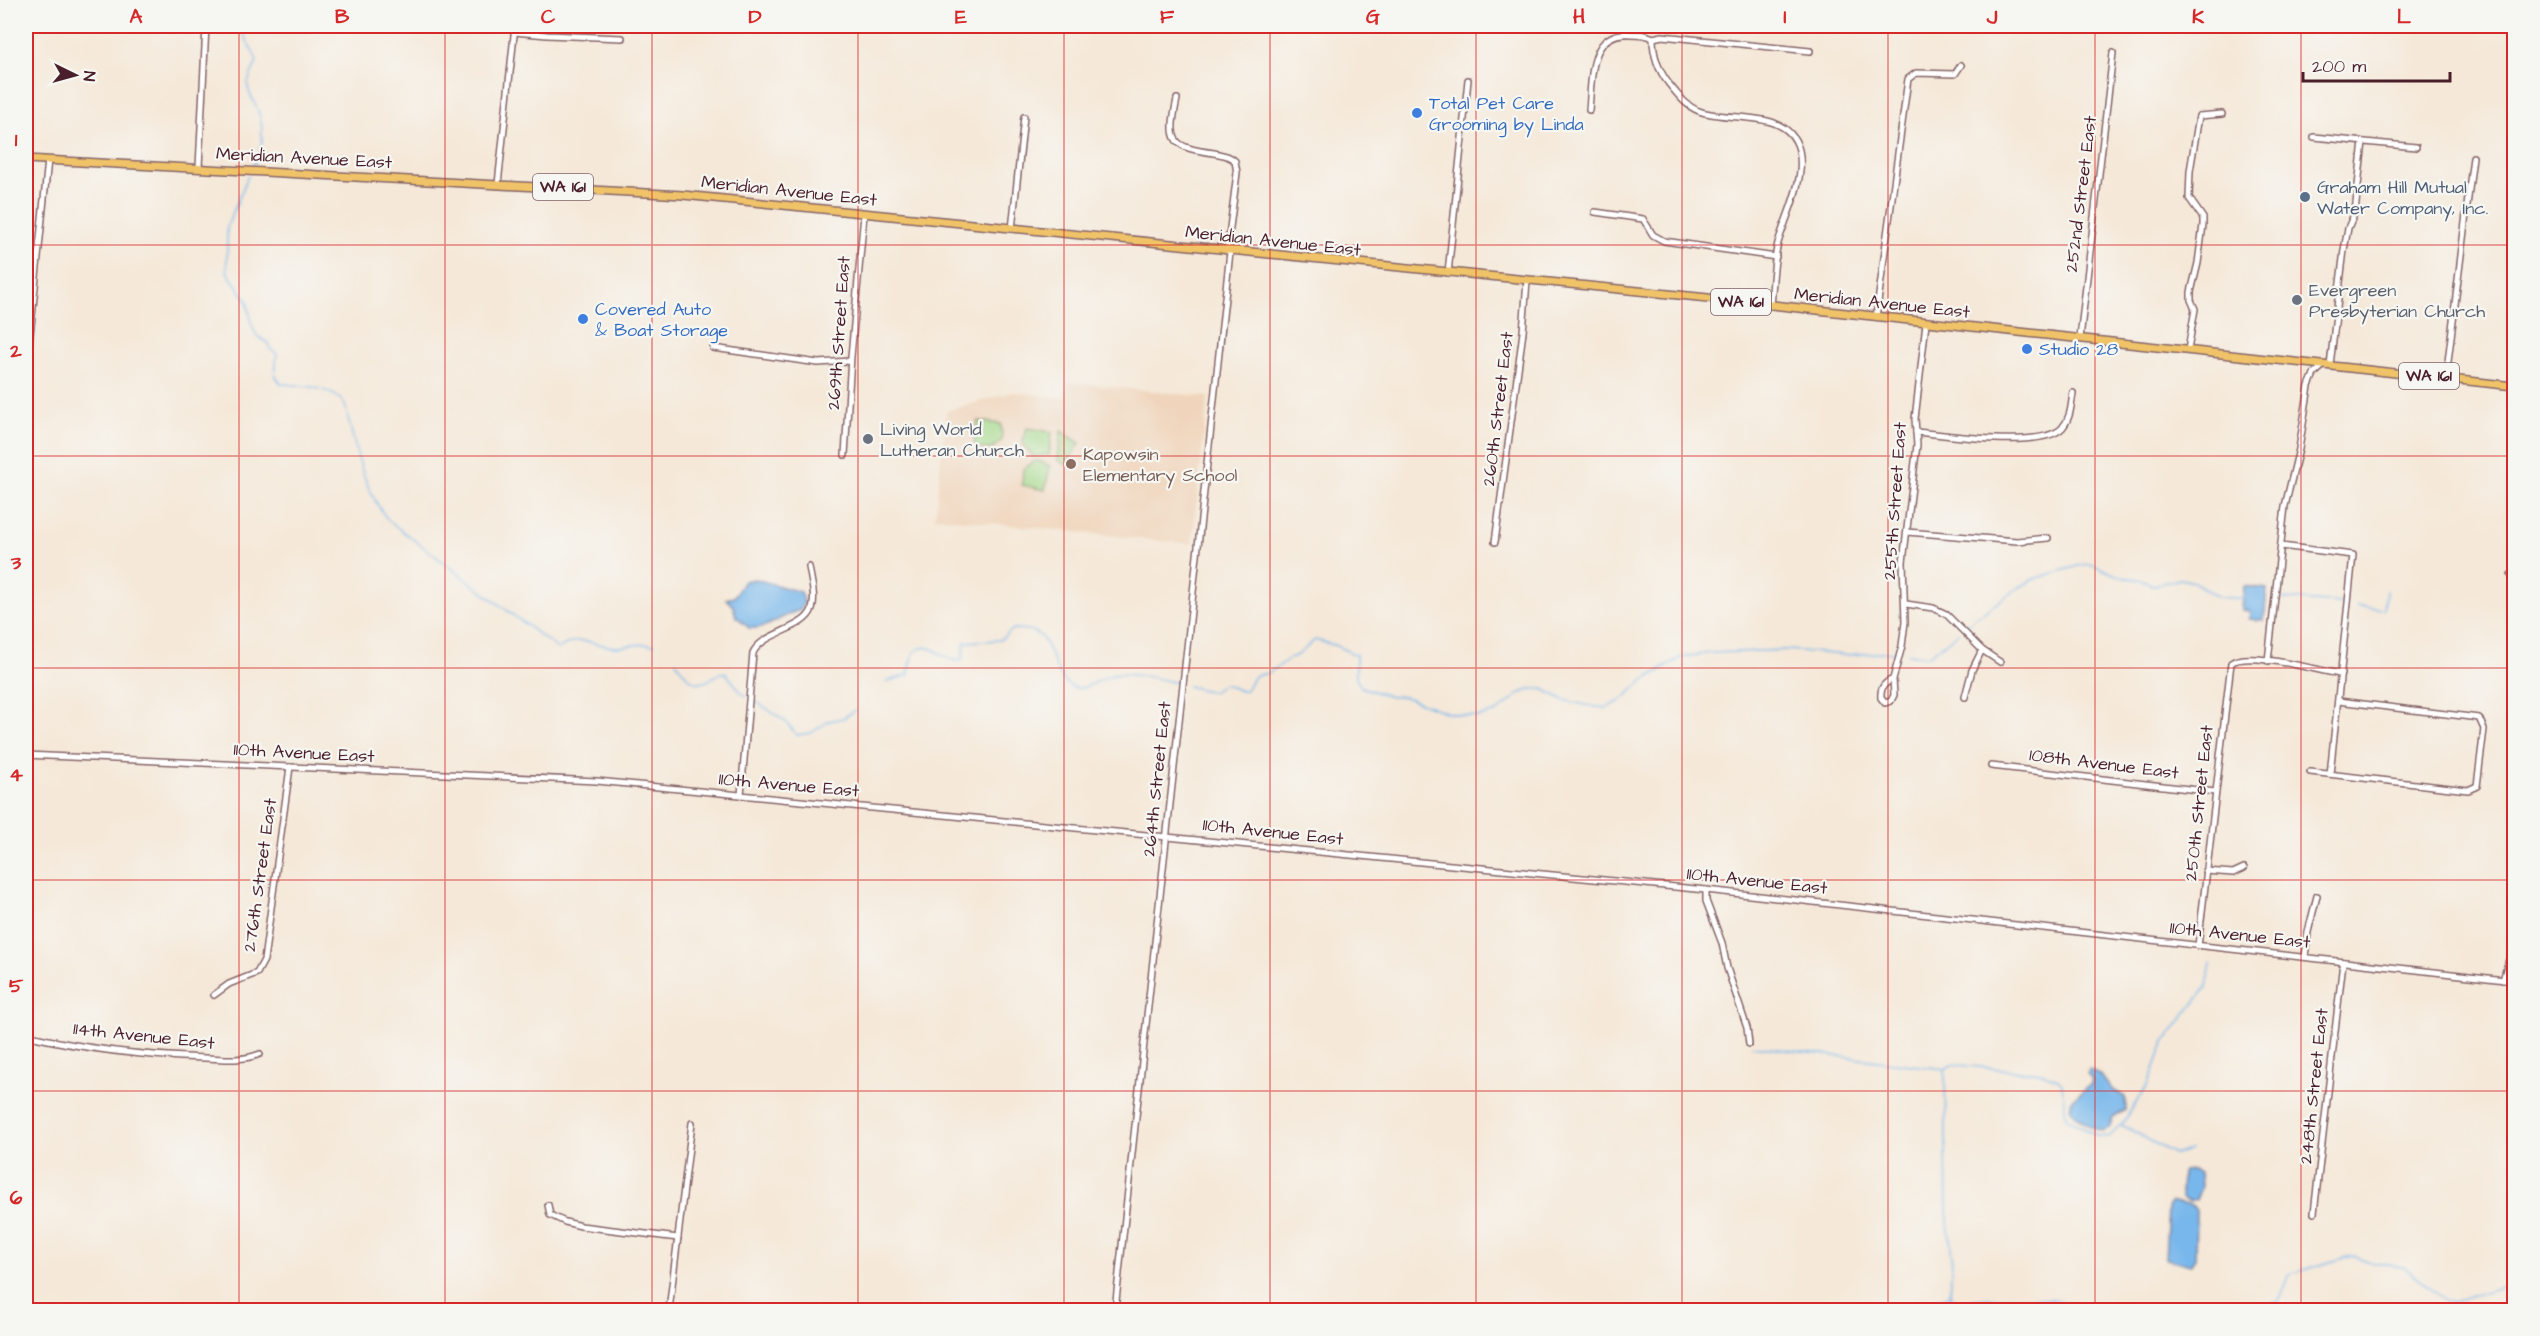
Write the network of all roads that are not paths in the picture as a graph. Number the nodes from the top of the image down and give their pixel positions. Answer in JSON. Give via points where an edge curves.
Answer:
{"nodes":[{"id":1,"x":206,"y":26,"type":"edge"},
{"id":2,"x":515,"y":29,"type":"edge"},
{"id":3,"x":622,"y":38,"type":"dead end"},
{"id":4,"x":1653,"y":38,"type":"junction"},
{"id":5,"x":1810,"y":51,"type":"dead end"},
{"id":6,"x":2113,"y":53,"type":"dead end"},
{"id":7,"x":1961,"y":65,"type":"dead end"},
{"id":8,"x":1468,"y":80,"type":"dead end"},
{"id":9,"x":1177,"y":99,"type":"dead end"},
{"id":10,"x":1589,"y":110,"type":"dead end"},
{"id":11,"x":2222,"y":114,"type":"dead end"},
{"id":12,"x":1024,"y":117,"type":"dead end"},
{"id":13,"x":2314,"y":137,"type":"dead end"},
{"id":14,"x":2363,"y":142,"type":"junction"},
{"id":15,"x":2416,"y":147,"type":"dead end"},
{"id":16,"x":2473,"y":157,"type":"dead end"},
{"id":17,"x":26,"y":159,"type":"edge"},
{"id":18,"x":48,"y":160,"type":"junction"},
{"id":19,"x":199,"y":167,"type":"junction"},
{"id":20,"x":498,"y":184,"type":"junction"},
{"id":21,"x":1595,"y":212,"type":"dead end"},
{"id":22,"x":864,"y":213,"type":"junction"},
{"id":23,"x":1012,"y":229,"type":"junction"},
{"id":24,"x":1228,"y":251,"type":"junction"},
{"id":25,"x":1776,"y":257,"type":"junction"},
{"id":26,"x":1448,"y":273,"type":"junction"},
{"id":27,"x":1527,"y":280,"type":"junction"},
{"id":28,"x":1771,"y":306,"type":"junction"},
{"id":29,"x":1875,"y":317,"type":"junction"},
{"id":30,"x":1926,"y":323,"type":"junction"},
{"id":31,"x":2080,"y":338,"type":"junction"},
{"id":32,"x":712,"y":348,"type":"dead end"},
{"id":33,"x":2188,"y":350,"type":"junction"},
{"id":34,"x":850,"y":361,"type":"junction"},
{"id":35,"x":2327,"y":365,"type":"junction"},
{"id":36,"x":26,"y":375,"type":"edge"},
{"id":37,"x":2446,"y":378,"type":"junction"},
{"id":38,"x":2514,"y":386,"type":"edge"},
{"id":39,"x":2073,"y":393,"type":"dead end"},
{"id":40,"x":1916,"y":432,"type":"junction"},
{"id":41,"x":845,"y":455,"type":"dead end"},
{"id":42,"x":1907,"y":532,"type":"junction"},
{"id":43,"x":2048,"y":537,"type":"dead end"},
{"id":44,"x":1495,"y":542,"type":"dead end"},
{"id":45,"x":2281,"y":546,"type":"junction"},
{"id":46,"x":809,"y":567,"type":"dead end"},
{"id":47,"x":1906,"y":604,"type":"junction"},
{"id":48,"x":1982,"y":650,"type":"junction"},
{"id":49,"x":2268,"y":661,"type":"junction"},
{"id":50,"x":2000,"y":662,"type":"dead end"},
{"id":51,"x":2341,"y":674,"type":"junction"},
{"id":52,"x":1893,"y":679,"type":"dead end"},
{"id":53,"x":1965,"y":697,"type":"dead end"},
{"id":54,"x":2338,"y":701,"type":"junction"},
{"id":55,"x":26,"y":755,"type":"edge"},
{"id":56,"x":1991,"y":766,"type":"dead end"},
{"id":57,"x":290,"y":767,"type":"junction"},
{"id":58,"x":2310,"y":772,"type":"dead end"},
{"id":59,"x":2330,"y":774,"type":"junction"},
{"id":60,"x":2215,"y":792,"type":"junction"},
{"id":61,"x":741,"y":795,"type":"junction"},
{"id":62,"x":1166,"y":837,"type":"junction"},
{"id":63,"x":2244,"y":868,"type":"dead end"},
{"id":64,"x":2206,"y":871,"type":"junction"},
{"id":65,"x":1706,"y":890,"type":"junction"},
{"id":66,"x":2318,"y":896,"type":"dead end"},
{"id":67,"x":2514,"y":942,"type":"edge"},
{"id":68,"x":2198,"y":946,"type":"junction"},
{"id":69,"x":2305,"y":957,"type":"junction"},
{"id":70,"x":2343,"y":962,"type":"junction"},
{"id":71,"x":2503,"y":980,"type":"junction"},
{"id":72,"x":2514,"y":981,"type":"edge"},
{"id":73,"x":214,"y":995,"type":"dead end"},
{"id":74,"x":26,"y":1035,"type":"edge"},
{"id":75,"x":1749,"y":1044,"type":"dead end"},
{"id":76,"x":260,"y":1054,"type":"dead end"},
{"id":77,"x":692,"y":1122,"type":"dead end"},
{"id":78,"x":548,"y":1205,"type":"dead end"},
{"id":79,"x":2314,"y":1213,"type":"dead end"},
{"id":80,"x":678,"y":1238,"type":"junction"},
{"id":81,"x":669,"y":1311,"type":"edge"},
{"id":82,"x":1115,"y":1311,"type":"edge"}],
"edges":[{"from":1,"to":19,"type":"street"},
{"from":2,"to":3,"type":"street"},
{"from":2,"to":20,"type":"street"},
{"from":4,"to":5,"type":"street"},
{"from":4,"to":10,"type":"street","via":[[1613,34],[1601,46],[1595,59]]},
{"from":4,"to":25,"type":"street","via":[[1659,70],[1691,107],[1708,114],[1775,124],[1793,136],[1799,153],[1798,175]]},
{"from":6,"to":31,"type":"street","name":"252nd Street East"},
{"from":7,"to":29,"type":"street","via":[[1958,73],[1952,75],[1911,75],[1905,89]]},
{"from":8,"to":26,"type":"street"},
{"from":9,"to":24,"type":"street","name":"264th Street East","via":[[1173,134],[1177,143],[1226,155],[1237,166]]},
{"from":11,"to":33,"type":"street","via":[[2200,115],[2195,130],[2189,198],[2203,218],[2203,225],[2191,292],[2195,309]]},
{"from":12,"to":23,"type":"street"},
{"from":13,"to":14,"type":"street"},
{"from":14,"to":15,"type":"street"},
{"from":14,"to":35,"type":"street","via":[[2355,212],[2344,243]]},
{"from":16,"to":37,"type":"street"},
{"from":17,"to":18,"type":"main road","name":"Meridian Avenue East","number":"WA 161"},
{"from":18,"to":19,"type":"main road","name":"Meridian Avenue East","number":"WA 161"},
{"from":18,"to":36,"type":"street"},
{"from":19,"to":20,"type":"main road","name":"Meridian Avenue East","number":"WA 161"},
{"from":20,"to":22,"type":"main road","name":"Meridian Avenue East","number":"WA 161","via":[[683,195]]},
{"from":21,"to":25,"type":"street","via":[[1643,219],[1660,240]]},
{"from":22,"to":23,"type":"main road","name":"Meridian Avenue East","number":"WA 161"},
{"from":22,"to":34,"type":"street","name":"269th Street East"},
{"from":23,"to":24,"type":"main road","name":"Meridian Avenue East","number":"WA 161"},
{"from":24,"to":26,"type":"main road","name":"Meridian Avenue East","number":"WA 161"},
{"from":24,"to":62,"type":"street","name":"264th Street East"},
{"from":25,"to":28,"type":"street"},
{"from":26,"to":27,"type":"main road","name":"Meridian Avenue East","number":"WA 161"},
{"from":27,"to":28,"type":"main road","name":"Meridian Avenue East","number":"WA 161"},
{"from":27,"to":44,"type":"street","name":"260th Street East"},
{"from":28,"to":29,"type":"main road","name":"Meridian Avenue East","number":"WA 161"},
{"from":29,"to":30,"type":"main road","name":"Meridian Avenue East","number":"WA 161"},
{"from":30,"to":31,"type":"main road","name":"Meridian Avenue East","number":"WA 161"},
{"from":30,"to":40,"type":"street","name":"255th Street East","via":[[1914,419]]},
{"from":31,"to":33,"type":"main road","name":"Meridian Avenue East","number":"WA 161"},
{"from":32,"to":34,"type":"street","via":[[818,363]]},
{"from":33,"to":35,"type":"main road","name":"Meridian Avenue East","number":"WA 161"},
{"from":34,"to":41,"type":"street","name":"269th Street East"},
{"from":35,"to":37,"type":"main road","name":"Meridian Avenue East","number":"WA 161"},
{"from":35,"to":45,"type":"street","via":[[2314,374],[2307,392]]},
{"from":37,"to":38,"type":"main road","name":"Meridian Avenue East","number":"WA 161"},
{"from":39,"to":40,"type":"street","via":[[2066,423],[2057,432],[2041,438],[2020,440]]},
{"from":40,"to":42,"type":"street","name":"255th Street East"},
{"from":42,"to":43,"type":"street","via":[[2017,541]]},
{"from":42,"to":47,"type":"street","name":"255th Street East","via":[[1903,572]]},
{"from":45,"to":49,"type":"street"},
{"from":45,"to":51,"type":"street","via":[[2353,555]]},
{"from":46,"to":61,"type":"street","via":[[811,612],[753,653]]},
{"from":47,"to":48,"type":"street","via":[[1946,614]]},
{"from":47,"to":52,"type":"street","name":"255th Street East","via":[[1902,646]]},
{"from":48,"to":50,"type":"street"},
{"from":48,"to":53,"type":"street"},
{"from":49,"to":51,"type":"street"},
{"from":49,"to":60,"type":"street","name":"250th Street East","via":[[2231,663]]},
{"from":51,"to":54,"type":"street"},
{"from":54,"to":59,"type":"street"},
{"from":54,"to":59,"type":"street","via":[[2475,717],[2482,720],[2484,729],[2476,788]]},
{"from":55,"to":57,"type":"street","name":"110th Avenue East"},
{"from":56,"to":60,"type":"street","name":"108th Avenue East"},
{"from":57,"to":61,"type":"street","name":"110th Avenue East","via":[[597,781]]},
{"from":57,"to":73,"type":"street","name":"276th Street East","via":[[264,960],[257,973]]},
{"from":58,"to":59,"type":"street"},
{"from":60,"to":64,"type":"street","name":"250th Street East"},
{"from":61,"to":62,"type":"street","name":"110th Avenue East"},
{"from":62,"to":65,"type":"street","name":"110th Avenue East"},
{"from":62,"to":82,"type":"street","name":"264th Street East"},
{"from":63,"to":64,"type":"street","via":[[2233,873]]},
{"from":64,"to":68,"type":"street","name":"250th Street East"},
{"from":65,"to":68,"type":"street","name":"110th Avenue East"},
{"from":65,"to":75,"type":"street","via":[[1706,902],[1722,943]]},
{"from":66,"to":69,"type":"street"},
{"from":67,"to":71,"type":"street"},
{"from":68,"to":69,"type":"street","name":"110th Avenue East"},
{"from":69,"to":70,"type":"street","name":"110th Avenue East"},
{"from":70,"to":71,"type":"street","name":"110th Avenue East"},
{"from":70,"to":79,"type":"street","name":"248th Street East"},
{"from":71,"to":72,"type":"street","name":"110th Avenue East"},
{"from":74,"to":76,"type":"street","name":"114th Avenue East","via":[[175,1057],[240,1059]]},
{"from":77,"to":80,"type":"street"},
{"from":78,"to":80,"type":"street","via":[[550,1215],[570,1224]]},
{"from":80,"to":81,"type":"street"}]}
